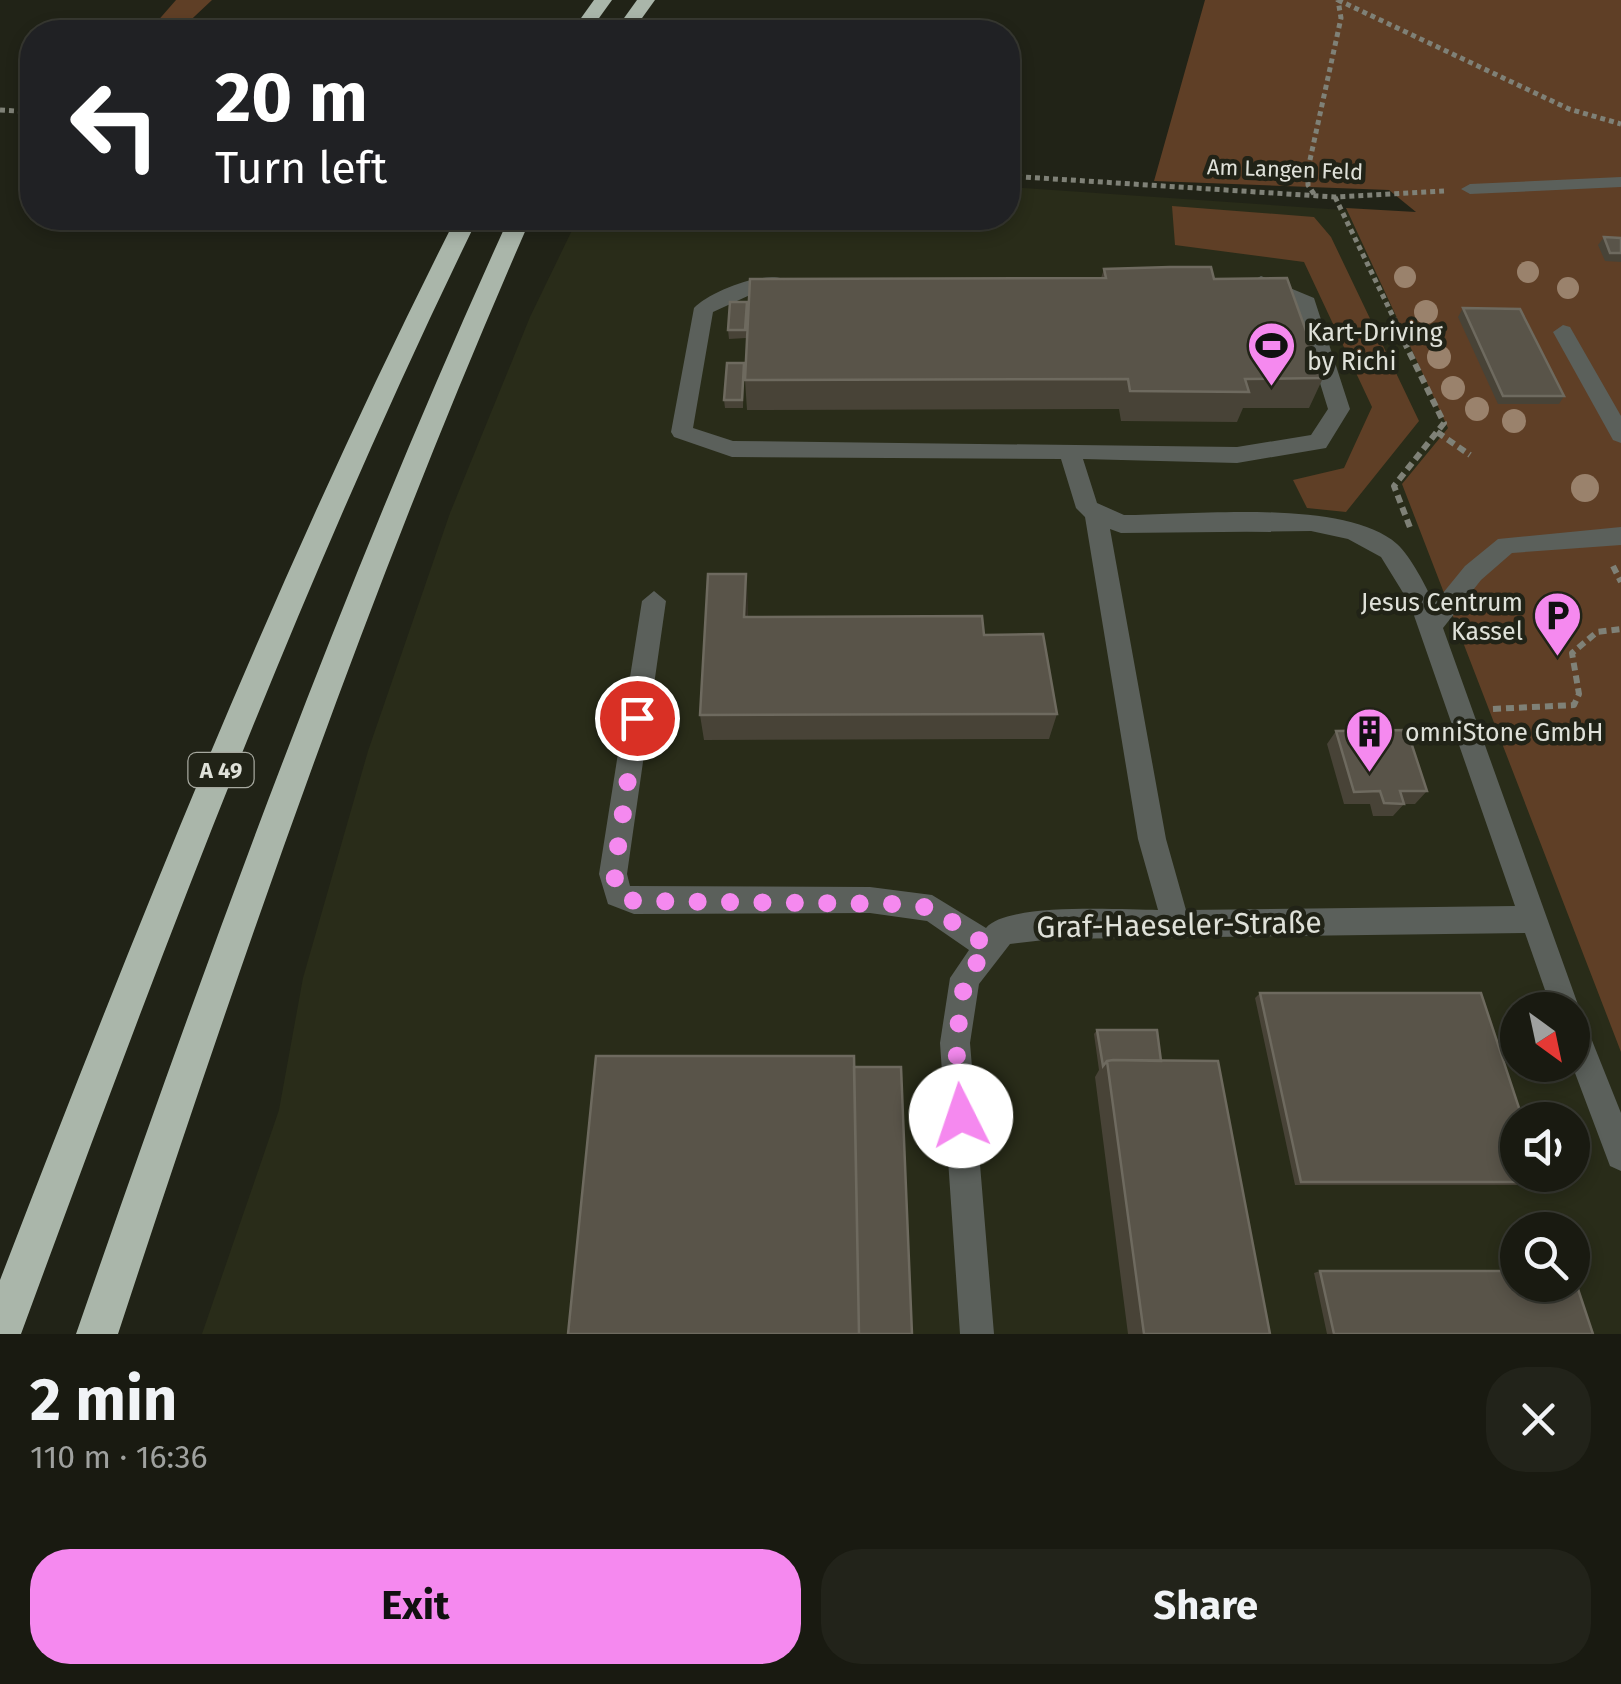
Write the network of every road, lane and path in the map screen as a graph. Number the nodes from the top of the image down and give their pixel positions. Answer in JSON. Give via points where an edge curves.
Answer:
{"nodes":[{"id":1,"x":1338,"y":0,"type":"edge"},
{"id":2,"x":1621,"y":124,"type":"edge"},
{"id":3,"x":1020,"y":177,"type":"edge"},
{"id":4,"x":1621,"y":182,"type":"edge"},
{"id":5,"x":1470,"y":189,"type":"joint"},
{"id":6,"x":1314,"y":196,"type":"junction"},
{"id":7,"x":1336,"y":197,"type":"junction"},
{"id":8,"x":462,"y":230,"type":"edge"},
{"id":9,"x":515,"y":230,"type":"edge"},
{"id":10,"x":1238,"y":281,"type":"edge"},
{"id":11,"x":800,"y":282,"type":"edge"},
{"id":12,"x":1563,"y":332,"type":"dead end"},
{"id":13,"x":1437,"y":432,"type":"junction"},
{"id":14,"x":1621,"y":435,"type":"edge"},
{"id":15,"x":1070,"y":451,"type":"junction"},
{"id":16,"x":1470,"y":455,"type":"dead end"},
{"id":17,"x":1096,"y":512,"type":"junction"},
{"id":18,"x":1413,"y":534,"type":"dead end"},
{"id":19,"x":1621,"y":536,"type":"edge"},
{"id":20,"x":654,"y":601,"type":"dead end"},
{"id":21,"x":1425,"y":614,"type":"junction"},
{"id":22,"x":1621,"y":629,"type":"edge"},
{"id":23,"x":1488,"y":710,"type":"dead end"},
{"id":24,"x":1533,"y":919,"type":"junction"},
{"id":25,"x":1176,"y":923,"type":"junction"},
{"id":26,"x":989,"y":947,"type":"junction"},
{"id":27,"x":1560,"y":992,"type":"edge"},
{"id":28,"x":1590,"y":1073,"type":"edge"},
{"id":29,"x":1621,"y":1156,"type":"edge"},
{"id":30,"x":0,"y":1334,"type":"edge"},
{"id":31,"x":97,"y":1334,"type":"edge"},
{"id":32,"x":977,"y":1334,"type":"edge"}],
"edges":[{"from":1,"to":2,"type":"path","via":[[1528,90]]},
{"from":1,"to":6,"type":"path","via":[[1341,18],[1308,169]]},
{"from":3,"to":6,"type":"path","name":"Am Langen Feld"},
{"from":4,"to":5,"type":"street"},
{"from":5,"to":7,"type":"path","name":"Am Langen Feld"},
{"from":6,"to":7,"type":"path","name":"Am Langen Feld"},
{"from":7,"to":13,"type":"path","via":[[1444,424]]},
{"from":8,"to":30,"type":"highway","number":"A 49","via":[[299,582]]},
{"from":9,"to":31,"type":"highway","number":"A 49","via":[[303,746]]},
{"from":10,"to":15,"type":"street","via":[[1304,298],[1339,409],[1318,442],[1237,455]]},
{"from":11,"to":15,"type":"street","via":[[760,282],[704,308],[682,432],[732,449]]},
{"from":12,"to":14,"type":"street"},
{"from":13,"to":16,"type":"path"},
{"from":13,"to":18,"type":"path","via":[[1394,486]]},
{"from":15,"to":17,"type":"street","via":[[1087,508]]},
{"from":17,"to":21,"type":"street","via":[[1121,524],[1311,522],[1354,532],[1389,551]]},
{"from":17,"to":25,"type":"street","via":[[1152,840]]},
{"from":19,"to":21,"type":"street","via":[[1506,545]]},
{"from":20,"to":26,"type":"street","via":[[614,874],[618,894],[634,901],[870,900],[932,908]]},
{"from":21,"to":24,"type":"street"},
{"from":22,"to":23,"type":"path","via":[[1597,632],[1572,654],[1580,694],[1574,705]]},
{"from":24,"to":25,"type":"street","name":"Graf-Haeseler-Straße"},
{"from":24,"to":27,"type":"street"},
{"from":25,"to":26,"type":"street","name":"Graf-Haeseler-Straße","via":[[1002,931]]},
{"from":26,"to":32,"type":"street","via":[[965,978],[956,1043]]},
{"from":28,"to":29,"type":"street"}]}
